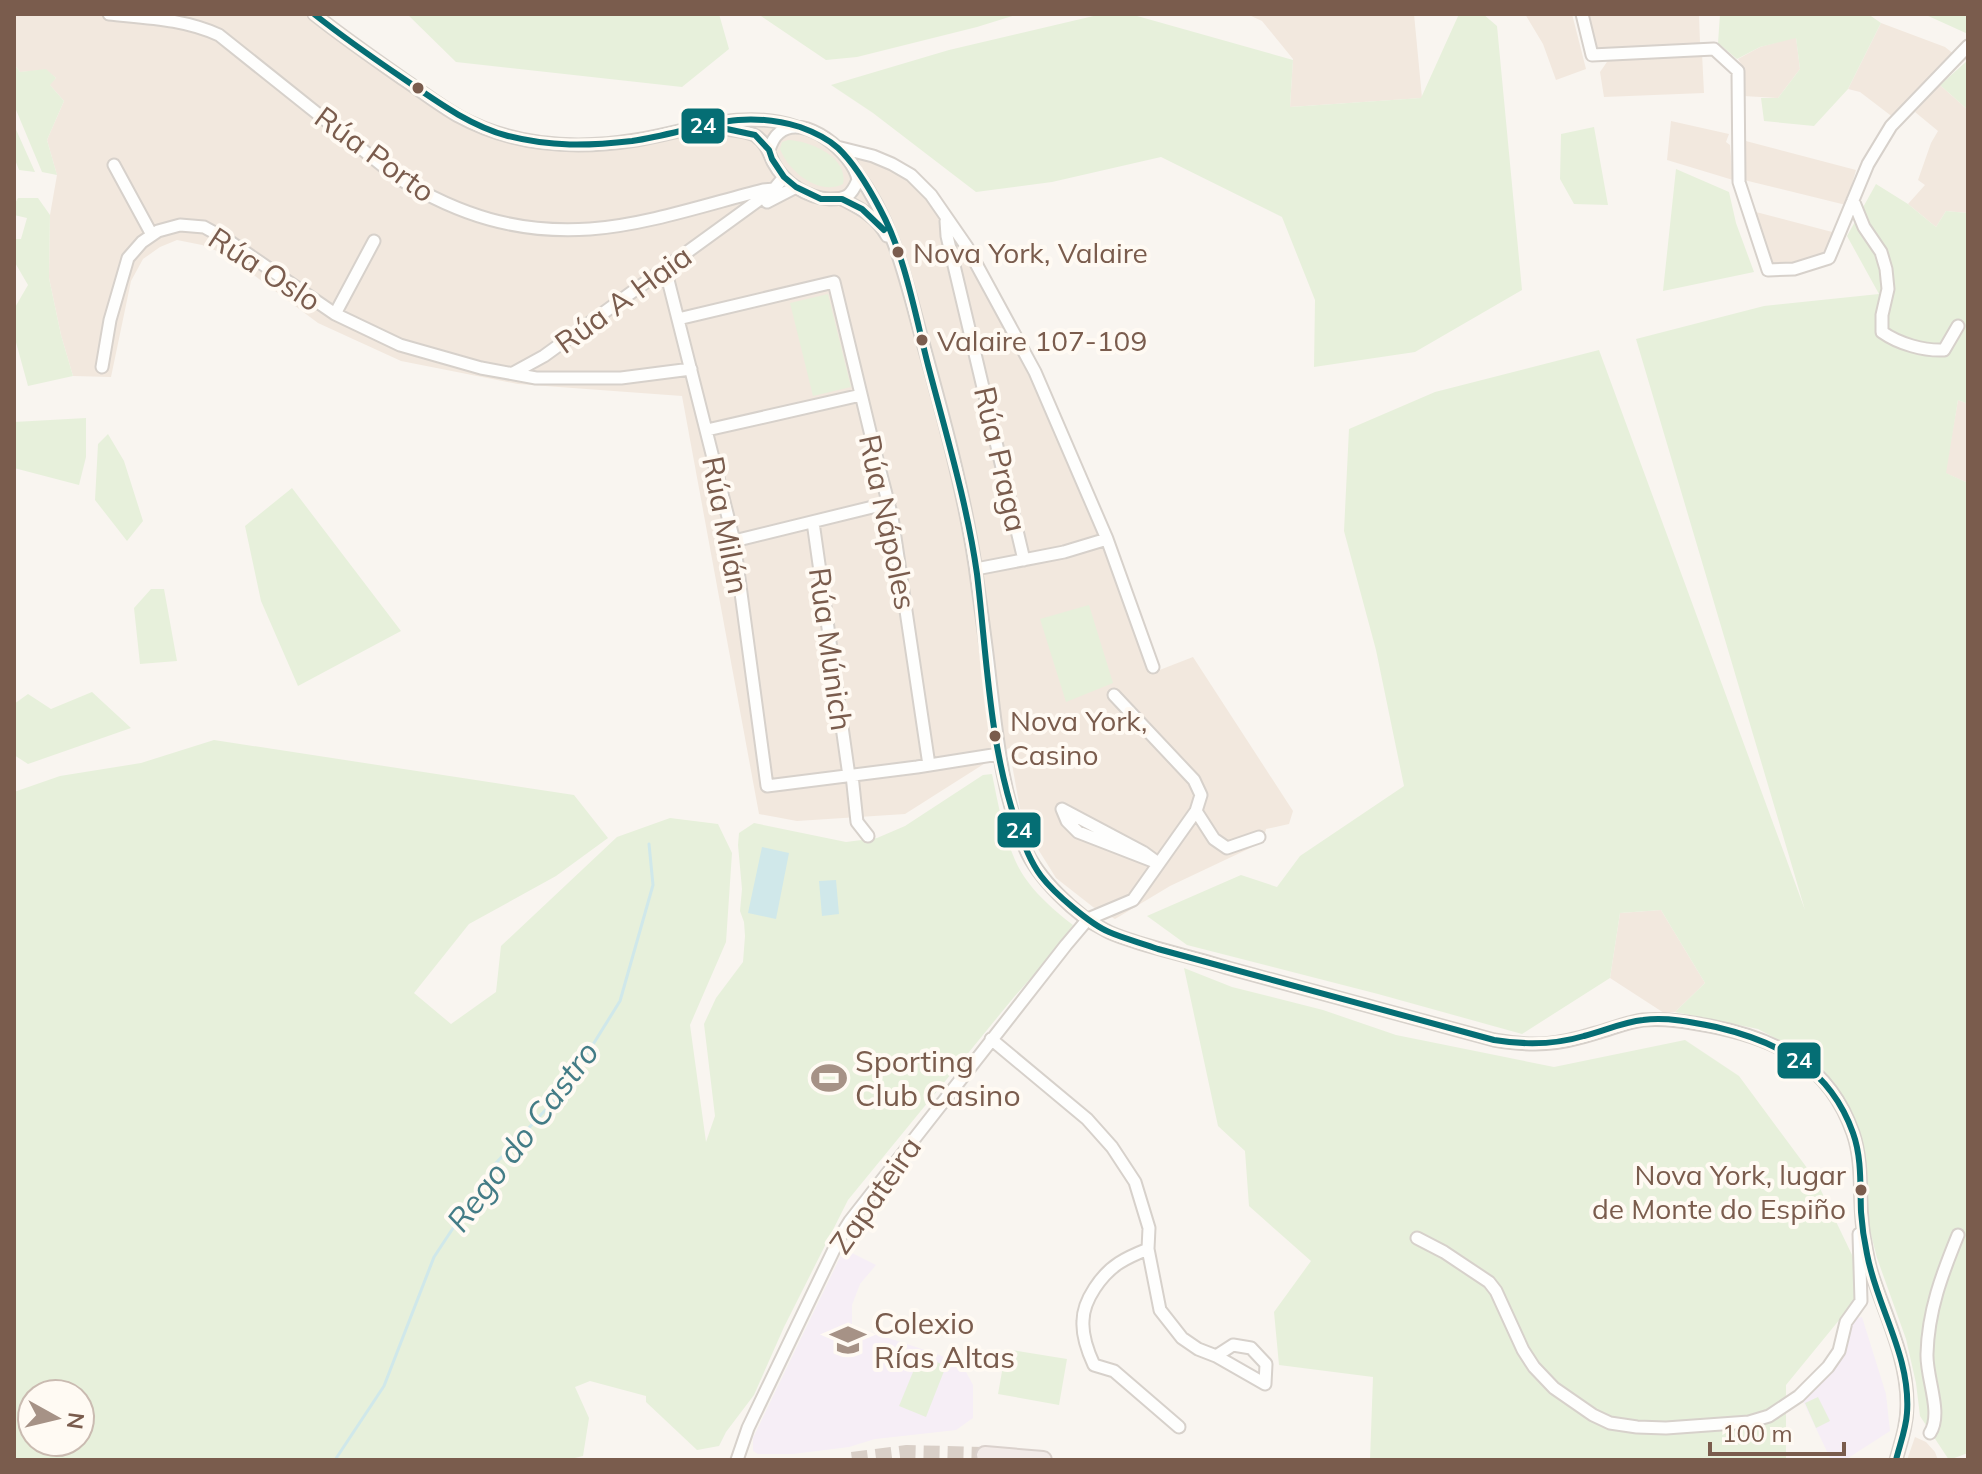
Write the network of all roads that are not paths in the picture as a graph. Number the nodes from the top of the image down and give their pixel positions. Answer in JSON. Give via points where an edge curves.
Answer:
{"nodes":[{"id":1,"x":109,"y":14,"type":"edge"},
{"id":2,"x":314,"y":14,"type":"edge"},
{"id":3,"x":1582,"y":14,"type":"edge"},
{"id":4,"x":1968,"y":46,"type":"edge"},
{"id":5,"x":797,"y":127,"type":"junction"},
{"id":6,"x":696,"y":128,"type":"junction"},
{"id":7,"x":837,"y":147,"type":"junction"},
{"id":8,"x":769,"y":150,"type":"junction"},
{"id":9,"x":873,"y":156,"type":"junction"},
{"id":10,"x":114,"y":165,"type":"dead end"},
{"id":11,"x":855,"y":170,"type":"junction"},
{"id":12,"x":784,"y":177,"type":"junction"},
{"id":13,"x":796,"y":187,"type":"junction"},
{"id":14,"x":774,"y":189,"type":"junction"},
{"id":15,"x":842,"y":199,"type":"junction"},
{"id":16,"x":1853,"y":200,"type":"junction"},
{"id":17,"x":709,"y":204,"type":"junction"},
{"id":18,"x":755,"y":206,"type":"junction"},
{"id":19,"x":946,"y":219,"type":"junction"},
{"id":20,"x":730,"y":221,"type":"junction"},
{"id":21,"x":152,"y":235,"type":"junction"},
{"id":22,"x":374,"y":241,"type":"dead end"},
{"id":23,"x":898,"y":257,"type":"junction"},
{"id":24,"x":665,"y":268,"type":"junction"},
{"id":25,"x":335,"y":314,"type":"junction"},
{"id":26,"x":678,"y":319,"type":"junction"},
{"id":27,"x":1958,"y":326,"type":"dead end"},
{"id":28,"x":544,"y":356,"type":"junction"},
{"id":29,"x":102,"y":367,"type":"dead end"},
{"id":30,"x":691,"y":369,"type":"junction"},
{"id":31,"x":513,"y":373,"type":"junction"},
{"id":32,"x":560,"y":378,"type":"junction"},
{"id":33,"x":861,"y":395,"type":"junction"},
{"id":34,"x":707,"y":430,"type":"junction"},
{"id":35,"x":889,"y":503,"type":"junction"},
{"id":36,"x":813,"y":522,"type":"junction"},
{"id":37,"x":1107,"y":539,"type":"junction"},
{"id":38,"x":734,"y":541,"type":"junction"},
{"id":39,"x":1024,"y":560,"type":"junction"},
{"id":40,"x":976,"y":569,"type":"junction"},
{"id":41,"x":1153,"y":667,"type":"dead end"},
{"id":42,"x":1114,"y":695,"type":"dead end"},
{"id":43,"x":999,"y":754,"type":"junction"},
{"id":44,"x":929,"y":765,"type":"junction"},
{"id":45,"x":850,"y":776,"type":"junction"},
{"id":46,"x":1196,"y":811,"type":"junction"},
{"id":47,"x":868,"y":836,"type":"dead end"},
{"id":48,"x":1259,"y":837,"type":"dead end"},
{"id":49,"x":1158,"y":863,"type":"junction"},
{"id":50,"x":1088,"y":919,"type":"junction"},
{"id":51,"x":991,"y":1039,"type":"junction"},
{"id":52,"x":1860,"y":1203,"type":"junction"},
{"id":53,"x":1958,"y":1235,"type":"dead end"},
{"id":54,"x":1417,"y":1238,"type":"dead end"},
{"id":55,"x":1148,"y":1249,"type":"junction"},
{"id":56,"x":1216,"y":1356,"type":"dead end"},
{"id":57,"x":1179,"y":1427,"type":"dead end"},
{"id":58,"x":1930,"y":1433,"type":"dead end"},
{"id":59,"x":985,"y":1455,"type":"dead end"},
{"id":60,"x":1896,"y":1457,"type":"edge"},
{"id":61,"x":737,"y":1460,"type":"edge"},
{"id":62,"x":1043,"y":1460,"type":"edge"}],
"edges":[{"from":1,"to":17,"type":"street","name":"Rúa Porto","via":[[177,20],[219,35],[398,178],[472,215],[512,225],[592,229]]},
{"from":2,"to":6,"type":"street","via":[[437,102],[508,136],[593,145]]},
{"from":3,"to":16,"type":"street","via":[[1592,55],[1714,49],[1738,71],[1739,182],[1768,270],[1794,269],[1829,258]]},
{"from":4,"to":16,"type":"street","via":[[1891,126]]},
{"from":5,"to":6,"type":"street","via":[[749,119]]},
{"from":5,"to":7,"type":"street"},
{"from":5,"to":8,"type":"street","via":[[778,133]]},
{"from":6,"to":8,"type":"street","via":[[755,135]]},
{"from":7,"to":9,"type":"street"},
{"from":7,"to":11,"type":"street"},
{"from":8,"to":12,"type":"street"},
{"from":9,"to":11,"type":"street","via":[[862,158]]},
{"from":9,"to":19,"type":"street","via":[[911,175]]},
{"from":10,"to":21,"type":"street"},
{"from":11,"to":15,"type":"street","via":[[855,187]]},
{"from":11,"to":23,"type":"street","via":[[882,212]]},
{"from":12,"to":13,"type":"street"},
{"from":12,"to":14,"type":"street","name":"Rúa A Haia"},
{"from":13,"to":15,"type":"street","via":[[821,199]]},
{"from":13,"to":18,"type":"street","name":"Rúa A Haia"},
{"from":14,"to":17,"type":"street","name":"Rúa Porto"},
{"from":14,"to":18,"type":"street","name":"Rúa A Haia"},
{"from":15,"to":23,"type":"street","via":[[881,226]]},
{"from":16,"to":27,"type":"street","via":[[1886,269],[1882,332],[1894,341],[1934,351],[1944,350]]},
{"from":17,"to":18,"type":"street","name":"Rúa Porto"},
{"from":17,"to":20,"type":"street","via":[[726,207]]},
{"from":18,"to":20,"type":"street","name":"Rúa A Haia"},
{"from":19,"to":37,"type":"street","via":[[967,247],[1035,372]]},
{"from":19,"to":39,"type":"street","name":"Rúa Praga"},
{"from":20,"to":24,"type":"street","name":"Rúa A Haia"},
{"from":21,"to":25,"type":"street","name":"Rúa Oslo","via":[[180,225],[204,227]]},
{"from":21,"to":29,"type":"street","via":[[128,258]]},
{"from":22,"to":25,"type":"street"},
{"from":23,"to":40,"type":"street","via":[[941,409]]},
{"from":24,"to":26,"type":"street","name":"Rúa Milán"},
{"from":24,"to":28,"type":"street","name":"Rúa A Haia"},
{"from":25,"to":31,"type":"street","name":"Rúa Oslo","via":[[400,345]]},
{"from":26,"to":30,"type":"street","name":"Rúa Milán"},
{"from":26,"to":33,"type":"street","name":"Rúa Nápoles","via":[[834,282]]},
{"from":28,"to":31,"type":"street","name":"Rúa A Haia"},
{"from":28,"to":32,"type":"street","via":[[540,369]]},
{"from":30,"to":32,"type":"street","name":"Rúa Oslo","via":[[621,378]]},
{"from":30,"to":34,"type":"street","name":"Rúa Milán"},
{"from":31,"to":32,"type":"street","name":"Rúa Oslo"},
{"from":33,"to":34,"type":"street"},
{"from":33,"to":35,"type":"street","name":"Rúa Nápoles"},
{"from":34,"to":38,"type":"street","name":"Rúa Milán"},
{"from":35,"to":36,"type":"street"},
{"from":35,"to":44,"type":"street","name":"Rúa Nápoles"},
{"from":36,"to":38,"type":"street"},
{"from":36,"to":45,"type":"street","name":"Rúa Múnich"},
{"from":37,"to":39,"type":"street"},
{"from":37,"to":41,"type":"street"},
{"from":38,"to":45,"type":"street","name":"Rúa Milán","via":[[767,786]]},
{"from":39,"to":40,"type":"street"},
{"from":40,"to":43,"type":"street"},
{"from":42,"to":46,"type":"street","via":[[1194,780],[1201,795]]},
{"from":43,"to":44,"type":"street"},
{"from":43,"to":50,"type":"street","via":[[1026,851],[1041,876]]},
{"from":44,"to":45,"type":"street"},
{"from":45,"to":47,"type":"street","name":"Rúa Múnich","via":[[857,822]]},
{"from":46,"to":48,"type":"street","via":[[1214,839],[1227,848]]},
{"from":46,"to":49,"type":"street"},
{"from":49,"to":49,"type":"street","via":[[1143,852],[1062,809],[1078,832]]},
{"from":49,"to":50,"type":"street","via":[[1133,900]]},
{"from":50,"to":51,"type":"street","name":"Zapateira"},
{"from":50,"to":52,"type":"street","via":[[1105,931],[1158,949],[1508,1043],[1548,1045],[1642,1020],[1682,1021],[1751,1035],[1793,1055],[1835,1097],[1853,1133]]},
{"from":51,"to":55,"type":"street","via":[[1087,1119],[1112,1147],[1135,1182],[1149,1228]]},
{"from":51,"to":61,"type":"street","name":"Zapateira","via":[[840,1237]]},
{"from":52,"to":54,"type":"street","via":[[1861,1301],[1846,1322],[1839,1351],[1828,1367],[1777,1411],[1749,1422],[1687,1427],[1610,1423],[1554,1388],[1523,1350],[1489,1282]]},
{"from":52,"to":60,"type":"street","via":[[1872,1274],[1906,1385],[1906,1423]]},
{"from":53,"to":58,"type":"street","via":[[1938,1285],[1927,1355],[1935,1406]]},
{"from":55,"to":56,"type":"street","via":[[1160,1310],[1182,1338]]},
{"from":55,"to":57,"type":"street","via":[[1105,1273],[1091,1293],[1082,1320],[1087,1350],[1094,1365],[1114,1371]]},
{"from":59,"to":62,"type":"highway"}]}
